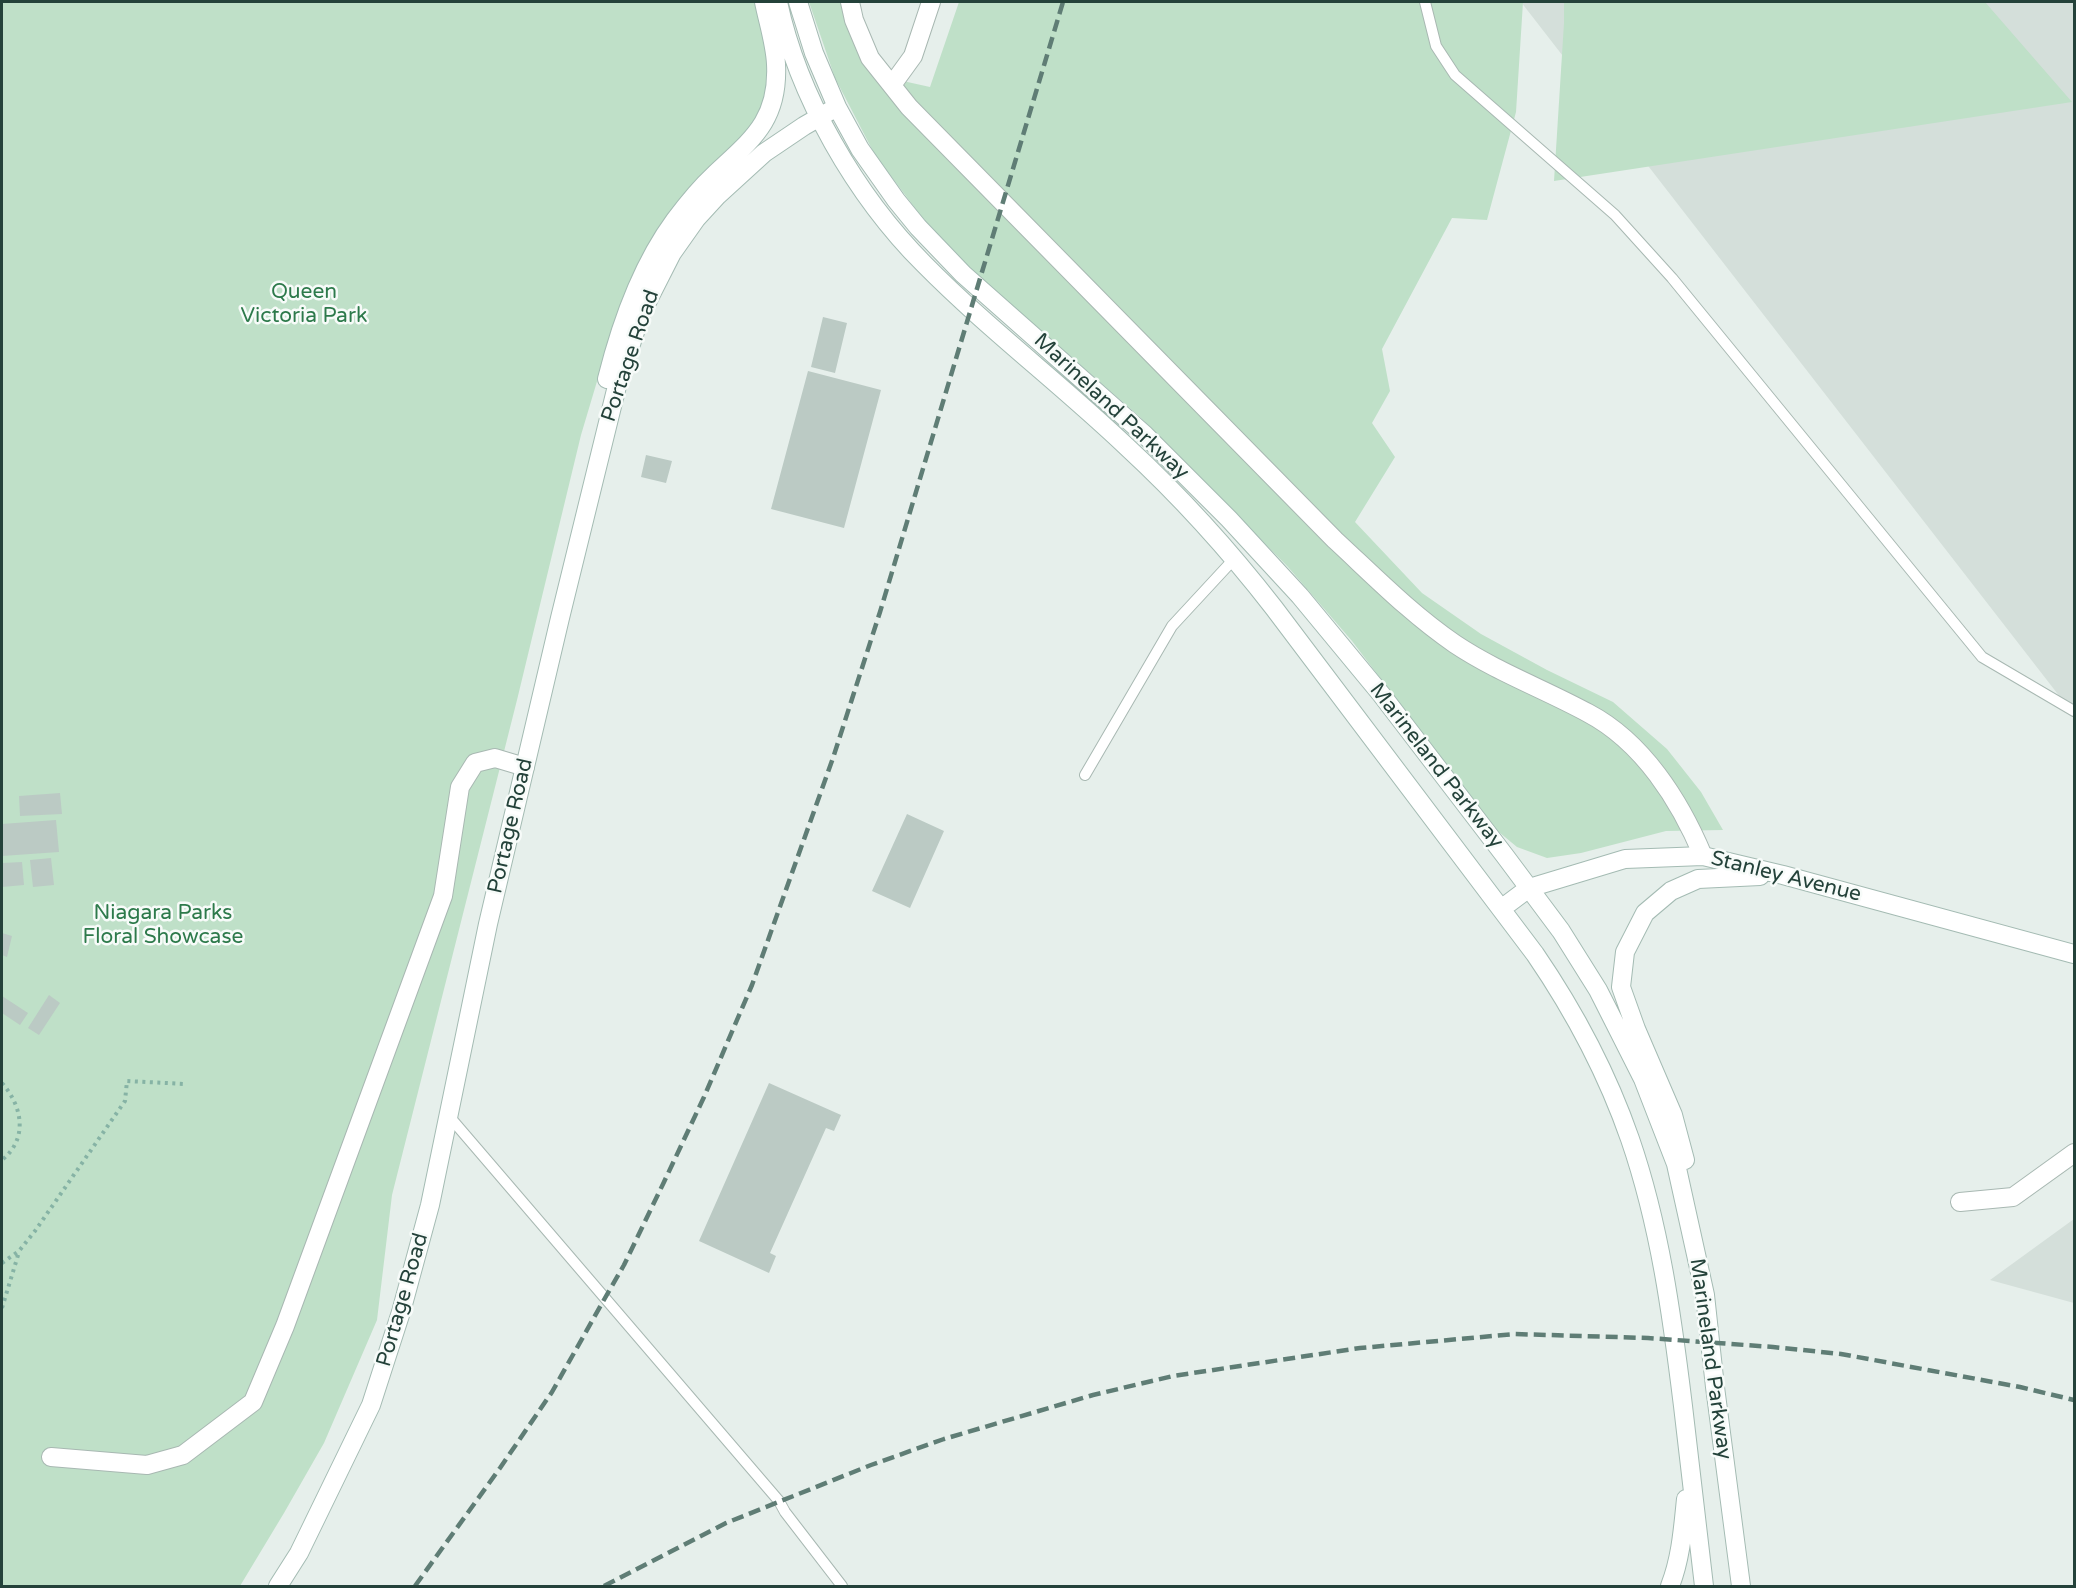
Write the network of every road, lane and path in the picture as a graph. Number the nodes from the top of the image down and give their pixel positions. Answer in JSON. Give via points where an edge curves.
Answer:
{"nodes":[{"id":1,"x":764,"y":2,"type":"edge"},
{"id":2,"x":778,"y":2,"type":"edge"},
{"id":3,"x":798,"y":2,"type":"edge"},
{"id":4,"x":850,"y":2,"type":"edge"},
{"id":5,"x":931,"y":2,"type":"edge"},
{"id":6,"x":1425,"y":2,"type":"edge"},
{"id":7,"x":892,"y":85,"type":"junction"},
{"id":8,"x":837,"y":107,"type":"junction"},
{"id":9,"x":820,"y":116,"type":"junction"},
{"id":10,"x":598,"y":462,"type":"junction"},
{"id":11,"x":1234,"y":559,"type":"junction"},
{"id":12,"x":2074,"y":711,"type":"edge"},
{"id":13,"x":525,"y":767,"type":"junction"},
{"id":14,"x":1085,"y":775,"type":"dead end"},
{"id":15,"x":1703,"y":856,"type":"junction"},
{"id":16,"x":1783,"y":875,"type":"junction"},
{"id":17,"x":1529,"y":888,"type":"junction"},
{"id":18,"x":1501,"y":909,"type":"junction"},
{"id":19,"x":2074,"y":954,"type":"edge"},
{"id":20,"x":2,"y":1083,"type":"edge"},
{"id":21,"x":185,"y":1084,"type":"dead end"},
{"id":22,"x":448,"y":1114,"type":"junction"},
{"id":23,"x":2074,"y":1153,"type":"edge"},
{"id":24,"x":2,"y":1160,"type":"edge"},
{"id":25,"x":1960,"y":1202,"type":"dead end"},
{"id":26,"x":19,"y":1251,"type":"junction"},
{"id":27,"x":2,"y":1263,"type":"edge"},
{"id":28,"x":1705,"y":1294,"type":"junction"},
{"id":29,"x":2,"y":1308,"type":"edge"},
{"id":30,"x":51,"y":1457,"type":"dead end"},
{"id":31,"x":1690,"y":1464,"type":"junction"},
{"id":32,"x":279,"y":1587,"type":"edge"},
{"id":33,"x":842,"y":1587,"type":"edge"},
{"id":34,"x":1670,"y":1587,"type":"edge"},
{"id":35,"x":1704,"y":1587,"type":"edge"},
{"id":36,"x":1741,"y":1587,"type":"edge"}],
"edges":[{"from":1,"to":10,"type":"main road","via":[[776,63],[769,112],[755,136],[713,176],[675,221],[642,277],[617,340],[605,388]]},
{"from":2,"to":9,"type":"main road"},
{"from":3,"to":8,"type":"main road"},
{"from":4,"to":7,"type":"main road","via":[[870,58]]},
{"from":5,"to":7,"type":"main road","via":[[914,56]]},
{"from":6,"to":12,"type":"lane","via":[[1436,46],[1455,75],[1615,215],[1672,278],[1983,657]]},
{"from":7,"to":15,"type":"main road","via":[[909,107],[1335,540],[1401,601],[1484,662],[1590,714],[1626,740],[1652,768],[1678,806]]},
{"from":8,"to":9,"type":"main road","name":"Portage Road"},
{"from":8,"to":17,"type":"main road","name":"Marineland Parkway","via":[[878,176],[918,227],[977,287],[1145,435],[1300,596],[1381,694]]},
{"from":9,"to":10,"type":"main road","name":"Portage Road","via":[[778,143],[732,181],[696,219],[672,254],[641,314]]},
{"from":9,"to":11,"type":"main road","name":"Marineland Parkway","via":[[879,212],[923,264],[1128,448]]},
{"from":10,"to":13,"type":"main road","name":"Portage Road"},
{"from":11,"to":14,"type":"lane","via":[[1172,626]]},
{"from":11,"to":18,"type":"main road","name":"Marineland Parkway"},
{"from":13,"to":22,"type":"main road","name":"Portage Road"},
{"from":13,"to":30,"type":"main road","via":[[495,758],[475,763],[460,787],[443,896],[285,1326],[253,1402],[183,1455],[147,1465]]},
{"from":15,"to":16,"type":"main road","name":"Stanley Avenue"},
{"from":15,"to":17,"type":"main road","name":"Stanley Avenue","via":[[1625,859]]},
{"from":16,"to":19,"type":"main road","name":"Stanley Avenue"},
{"from":16,"to":28,"type":"main road","via":[[1698,879],[1671,891],[1645,913],[1625,952],[1621,987],[1673,1114],[1696,1197]]},
{"from":17,"to":18,"type":"main road","name":"Stanley Avenue"},
{"from":17,"to":28,"type":"main road","name":"Marineland Parkway","via":[[1598,990],[1643,1079],[1676,1164]]},
{"from":18,"to":31,"type":"main road","name":"Marineland Parkway","via":[[1564,999],[1608,1083],[1630,1140],[1666,1279]]},
{"from":20,"to":24,"type":"path","via":[[16,1106],[21,1126],[16,1143]]},
{"from":21,"to":26,"type":"path","via":[[127,1081],[125,1101]]},
{"from":22,"to":32,"type":"main road","name":"Portage Road","via":[[430,1205],[371,1405]]},
{"from":22,"to":33,"type":"lane","via":[[779,1501]]},
{"from":23,"to":25,"type":"main road","via":[[2013,1197]]},
{"from":26,"to":27,"type":"path"},
{"from":26,"to":29,"type":"path"},
{"from":28,"to":36,"type":"main road","name":"Marineland Parkway"},
{"from":31,"to":34,"type":"main road","via":[[1682,1543]]},
{"from":31,"to":35,"type":"main road","name":"Marineland Parkway"}]}
